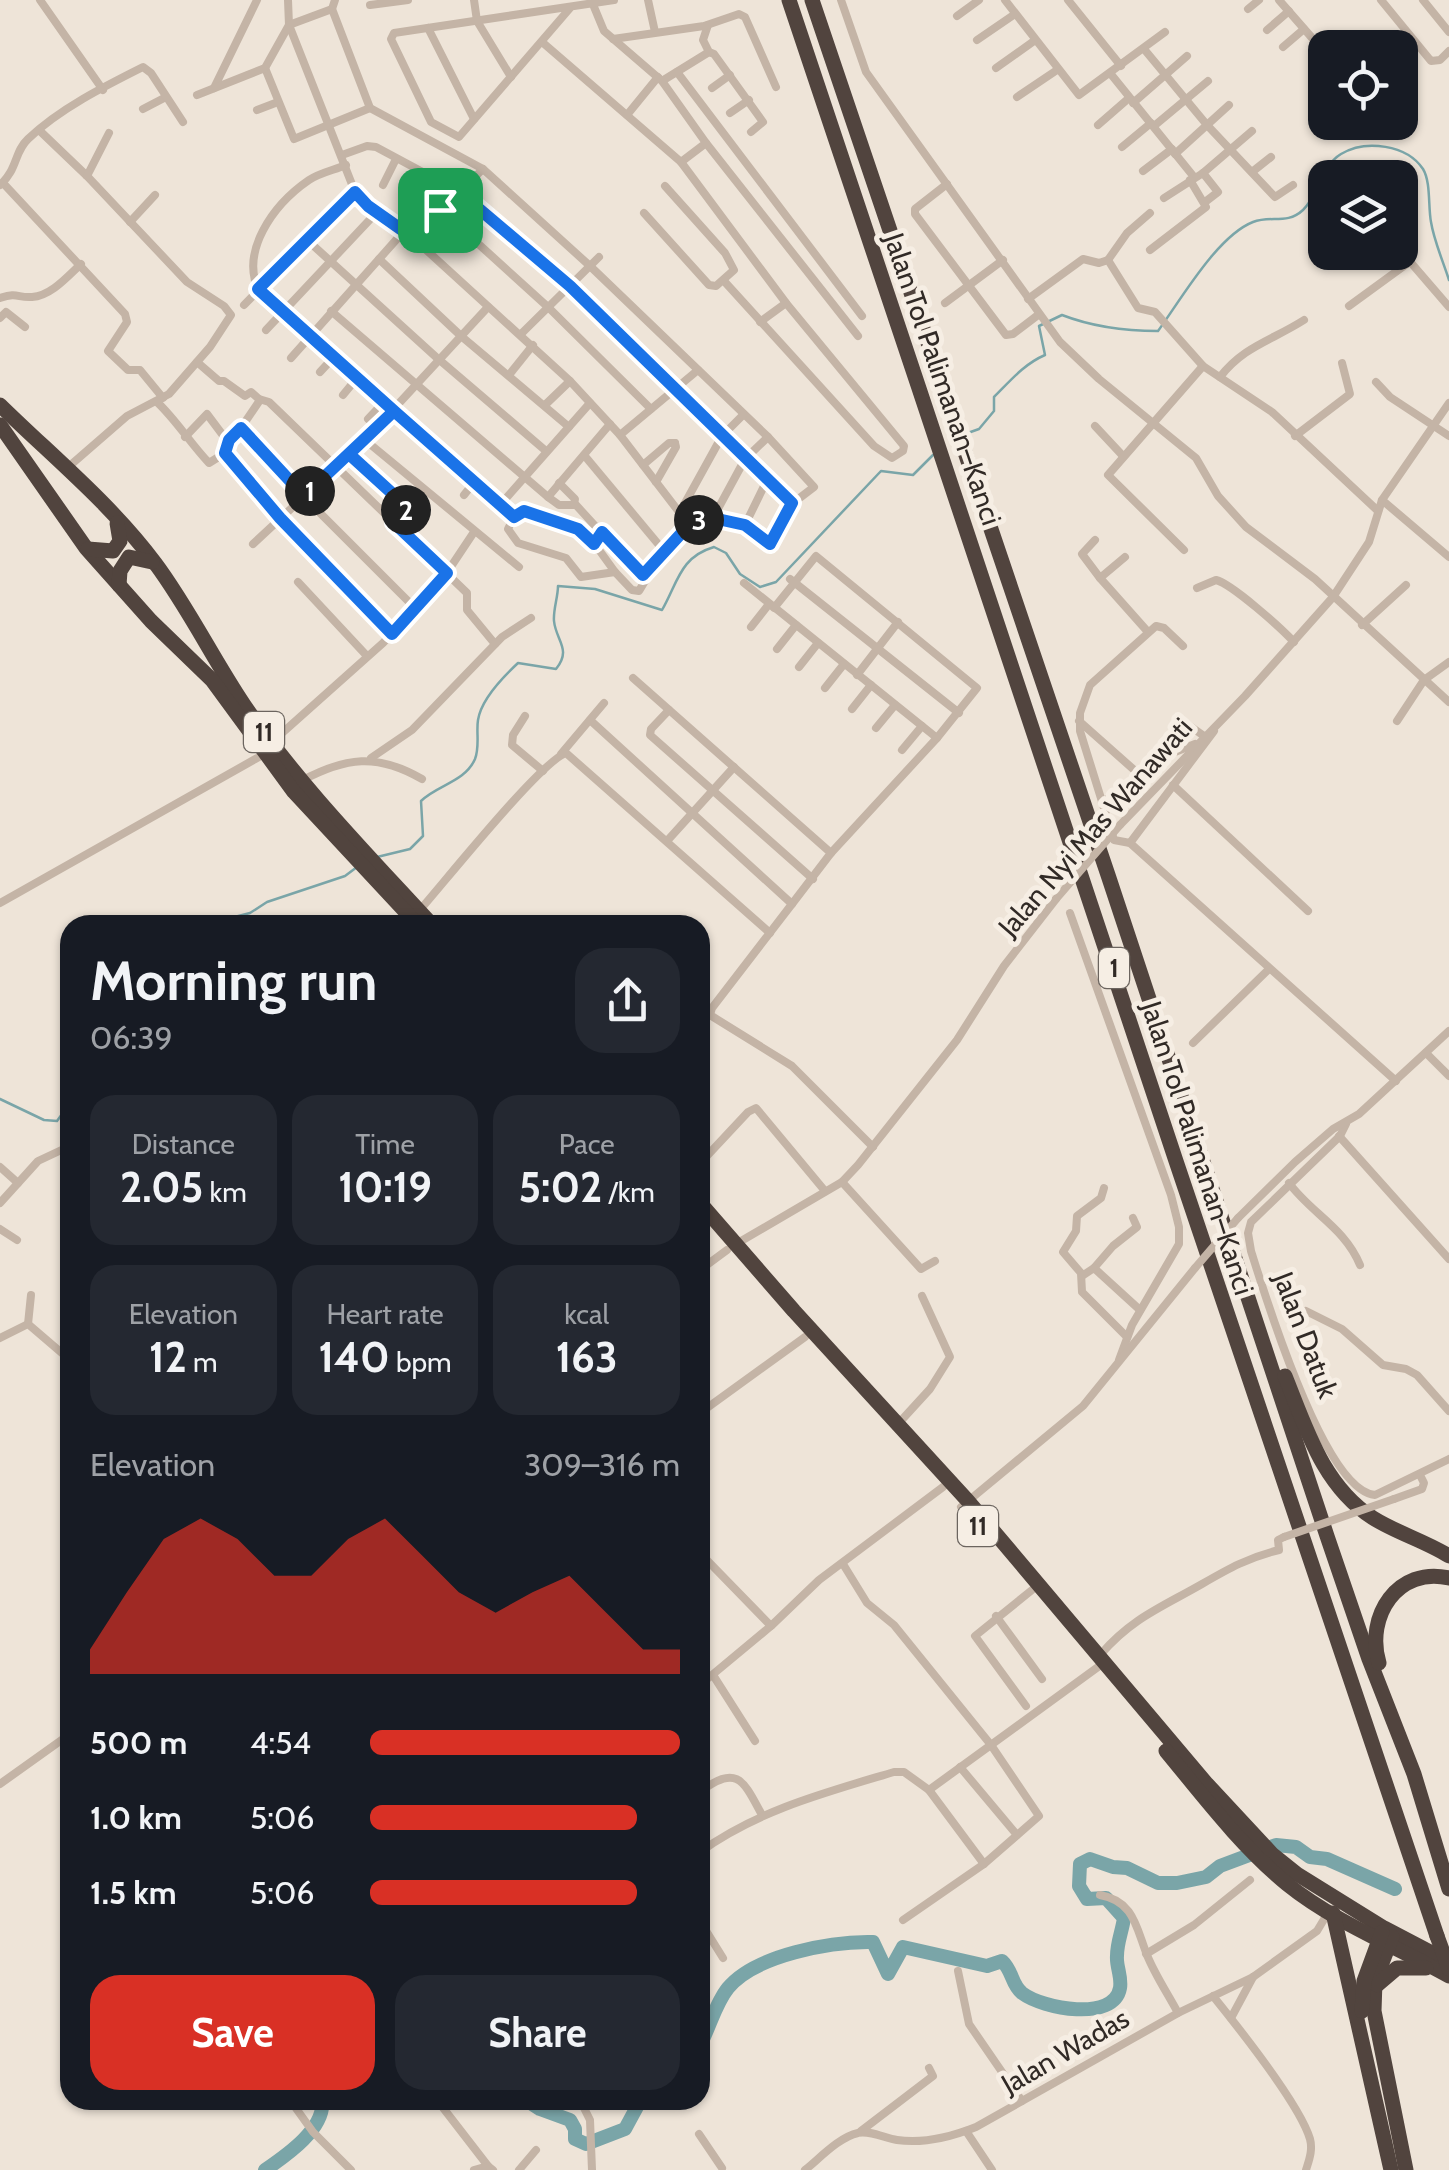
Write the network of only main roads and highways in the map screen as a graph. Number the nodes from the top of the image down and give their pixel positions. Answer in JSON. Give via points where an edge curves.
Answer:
{"nodes":[{"id":1,"x":789,"y":0,"type":"edge"},
{"id":2,"x":812,"y":0,"type":"edge"},
{"id":3,"x":0,"y":405,"type":"edge"},
{"id":4,"x":1,"y":428,"type":"edge"},
{"id":5,"x":116,"y":519,"type":"junction"},
{"id":6,"x":86,"y":548,"type":"junction"},
{"id":7,"x":156,"y":564,"type":"junction"},
{"id":8,"x":119,"y":586,"type":"junction"},
{"id":9,"x":269,"y":747,"type":"junction"},
{"id":10,"x":358,"y":854,"type":"junction"},
{"id":11,"x":416,"y":915,"type":"edge"},
{"id":12,"x":710,"y":1216,"type":"edge"},
{"id":13,"x":710,"y":1227,"type":"edge"},
{"id":14,"x":732,"y":1247,"type":"junction"},
{"id":15,"x":1239,"y":1266,"type":"junction"},
{"id":16,"x":965,"y":1504,"type":"junction"},
{"id":17,"x":1449,"y":1556,"type":"edge"},
{"id":18,"x":1449,"y":1578,"type":"edge"},
{"id":19,"x":1414,"y":1774,"type":"junction"},
{"id":20,"x":1449,"y":1889,"type":"edge"},
{"id":21,"x":1333,"y":1908,"type":"junction"},
{"id":22,"x":1386,"y":1936,"type":"junction"},
{"id":23,"x":1447,"y":1969,"type":"edge"},
{"id":24,"x":1374,"y":1990,"type":"junction"},
{"id":25,"x":1361,"y":2030,"type":"junction"},
{"id":26,"x":1391,"y":2170,"type":"edge"},
{"id":27,"x":1406,"y":2170,"type":"edge"}],
"edges":[{"from":1,"to":23,"type":"highway","name":"Jalan Tol Palimanan–Kanci","number":"1","bridge":true},
{"from":2,"to":15,"type":"highway","name":"Jalan Tol Palimanan–Kanci","number":"1"},
{"from":3,"to":5,"type":"highway","number":"11"},
{"from":4,"to":6,"type":"highway","number":"11"},
{"from":5,"to":6,"type":"highway","via":[[117,548]]},
{"from":5,"to":7,"type":"highway","number":"11"},
{"from":6,"to":8,"type":"highway","number":"11"},
{"from":7,"to":8,"type":"highway","via":[[130,557]]},
{"from":7,"to":9,"type":"highway","number":"11"},
{"from":8,"to":9,"type":"highway","number":"11"},
{"from":9,"to":10,"type":"highway","number":"11"},
{"from":9,"to":10,"type":"highway","number":"11","via":[[294,792]]},
{"from":10,"to":11,"type":"highway","number":"11"},
{"from":12,"to":14,"type":"highway","number":"11"},
{"from":13,"to":14,"type":"highway","number":"11"},
{"from":14,"to":16,"type":"highway","number":"11"},
{"from":14,"to":16,"type":"highway","number":"11","via":[[805,1337]]},
{"from":15,"to":17,"type":"highway","via":[[1334,1483],[1372,1517]]},
{"from":15,"to":19,"type":"highway","name":"Jalan Tol Palimanan–Kanci","number":"1","via":[[1369,1659]]},
{"from":16,"to":21,"type":"highway","number":"11","via":[[1252,1842]]},
{"from":18,"to":19,"type":"highway","via":[[1429,1575],[1405,1583],[1377,1622],[1376,1652]]},
{"from":19,"to":20,"type":"highway","name":"Jalan Tol Palimanan–Kanci","number":"1"},
{"from":21,"to":22,"type":"highway","number":"11"},
{"from":21,"to":25,"type":"highway"},
{"from":22,"to":23,"type":"highway","number":"11"},
{"from":22,"to":24,"type":"highway"},
{"from":22,"to":25,"type":"highway","via":[[1364,1981]]},
{"from":23,"to":24,"type":"highway","via":[[1396,1968]]},
{"from":24,"to":27,"type":"highway"},
{"from":25,"to":26,"type":"highway"}]}
